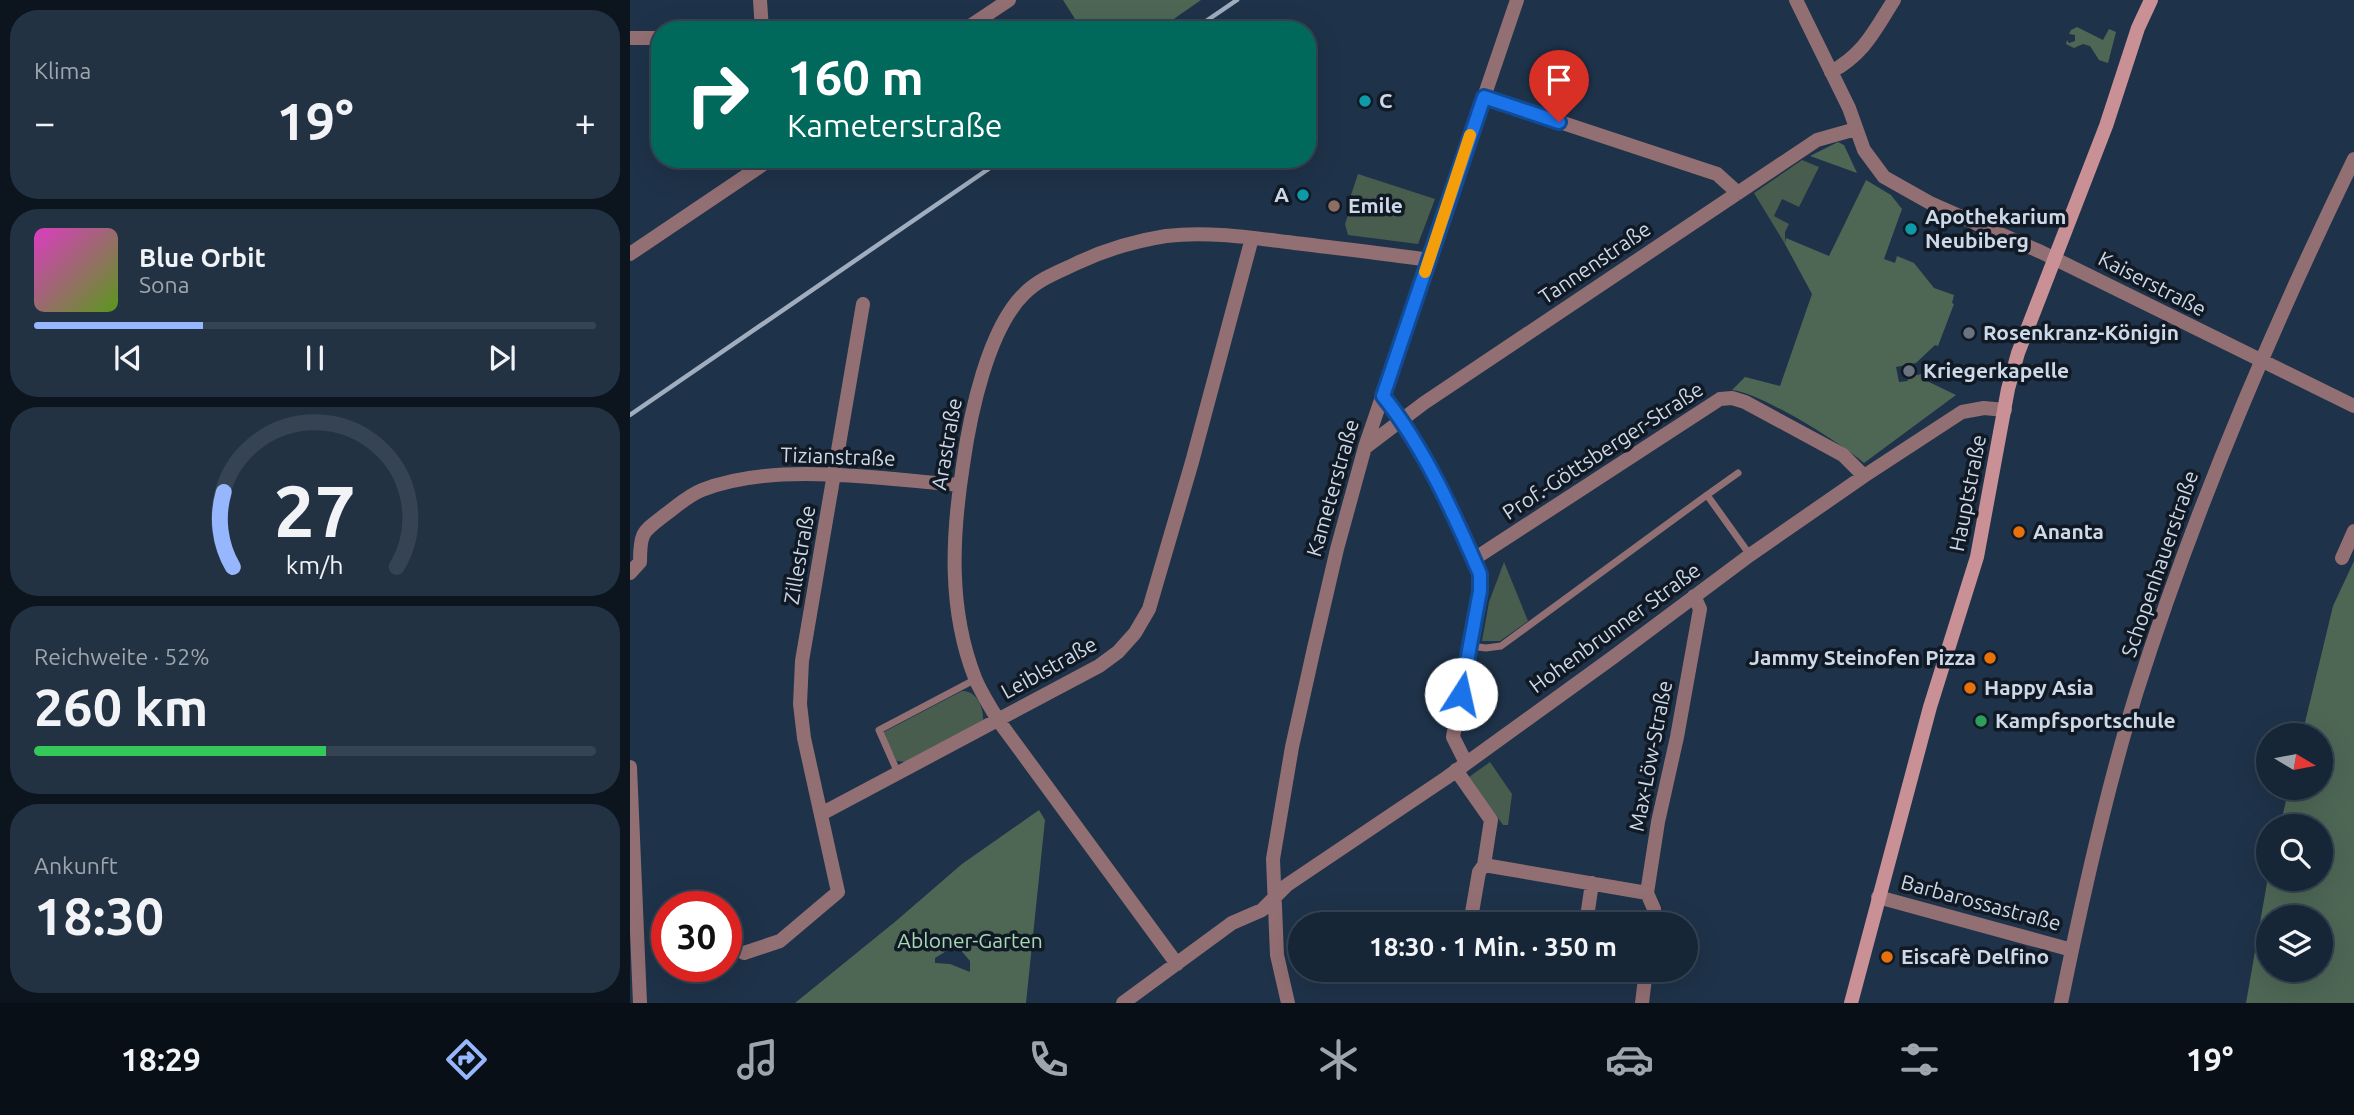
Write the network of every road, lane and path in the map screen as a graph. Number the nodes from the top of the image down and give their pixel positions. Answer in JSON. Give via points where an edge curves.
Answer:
{"nodes":[{"id":1,"x":760,"y":0,"type":"edge"},
{"id":2,"x":1009,"y":0,"type":"edge"},
{"id":3,"x":1517,"y":0,"type":"edge"},
{"id":4,"x":1796,"y":0,"type":"edge"},
{"id":5,"x":1894,"y":0,"type":"edge"},
{"id":6,"x":2151,"y":0,"type":"edge"},
{"id":7,"x":761,"y":21,"type":"edge"},
{"id":8,"x":978,"y":21,"type":"edge"},
{"id":9,"x":630,"y":38,"type":"edge"},
{"id":10,"x":651,"y":38,"type":"edge"},
{"id":11,"x":1830,"y":72,"type":"junction"},
{"id":12,"x":1484,"y":97,"type":"junction"},
{"id":13,"x":1856,"y":129,"type":"junction"},
{"id":14,"x":2354,"y":159,"type":"edge"},
{"id":15,"x":758,"y":168,"type":"edge"},
{"id":16,"x":1738,"y":192,"type":"junction"},
{"id":17,"x":1252,"y":238,"type":"junction"},
{"id":18,"x":630,"y":254,"type":"edge"},
{"id":19,"x":2055,"y":259,"type":"junction"},
{"id":20,"x":1429,"y":260,"type":"junction"},
{"id":21,"x":863,"y":304,"type":"dead end"},
{"id":22,"x":2261,"y":361,"type":"junction"},
{"id":23,"x":1383,"y":396,"type":"junction"},
{"id":24,"x":2354,"y":406,"type":"edge"},
{"id":25,"x":2005,"y":410,"type":"junction"},
{"id":26,"x":1401,"y":419,"type":"junction"},
{"id":27,"x":1366,"y":447,"type":"junction"},
{"id":28,"x":1738,"y":473,"type":"dead end"},
{"id":29,"x":835,"y":475,"type":"junction"},
{"id":30,"x":1864,"y":476,"type":"junction"},
{"id":31,"x":960,"y":485,"type":"junction"},
{"id":32,"x":1707,"y":495,"type":"junction"},
{"id":33,"x":646,"y":530,"type":"junction"},
{"id":34,"x":630,"y":531,"type":"edge"},
{"id":35,"x":2354,"y":531,"type":"edge"},
{"id":36,"x":1750,"y":555,"type":"junction"},
{"id":37,"x":2342,"y":558,"type":"dead end"},
{"id":38,"x":1474,"y":559,"type":"junction"},
{"id":39,"x":630,"y":573,"type":"edge"},
{"id":40,"x":1694,"y":596,"type":"junction"},
{"id":41,"x":1470,"y":646,"type":"junction"},
{"id":42,"x":976,"y":679,"type":"junction"},
{"id":43,"x":998,"y":720,"type":"junction"},
{"id":44,"x":630,"y":767,"type":"edge"},
{"id":45,"x":1461,"y":767,"type":"junction"},
{"id":46,"x":898,"y":773,"type":"junction"},
{"id":47,"x":821,"y":814,"type":"junction"},
{"id":48,"x":1484,"y":865,"type":"junction"},
{"id":49,"x":1592,"y":883,"type":"junction"},
{"id":50,"x":1647,"y":893,"type":"junction"},
{"id":51,"x":1878,"y":897,"type":"junction"},
{"id":52,"x":1275,"y":898,"type":"junction"},
{"id":53,"x":1472,"y":912,"type":"edge"},
{"id":54,"x":1588,"y":912,"type":"edge"},
{"id":55,"x":1654,"y":912,"type":"edge"},
{"id":56,"x":2072,"y":950,"type":"junction"},
{"id":57,"x":744,"y":953,"type":"dead end"},
{"id":58,"x":1177,"y":964,"type":"junction"},
{"id":59,"x":1645,"y":982,"type":"edge"},
{"id":60,"x":640,"y":1003,"type":"edge"},
{"id":61,"x":1123,"y":1003,"type":"edge"},
{"id":62,"x":1288,"y":1003,"type":"edge"},
{"id":63,"x":1642,"y":1003,"type":"edge"},
{"id":64,"x":1850,"y":1003,"type":"edge"},
{"id":65,"x":2061,"y":1003,"type":"edge"}],
"edges":[{"from":1,"to":7,"type":"street"},
{"from":2,"to":8,"type":"street"},
{"from":3,"to":12,"type":"street","name":"Kameterstraße"},
{"from":4,"to":11,"type":"street","name":"Kaiserstraße"},
{"from":5,"to":11,"type":"street","via":[[1863,50]]},
{"from":6,"to":19,"type":"street","name":"Hauptstraße"},
{"from":9,"to":10,"type":"street"},
{"from":11,"to":13,"type":"street","name":"Kaiserstraße"},
{"from":12,"to":16,"type":"street","via":[[1717,174]]},
{"from":12,"to":20,"type":"street","name":"Kameterstraße"},
{"from":13,"to":16,"type":"street","name":"Tannenstraße","via":[[1817,140]]},
{"from":13,"to":19,"type":"street","name":"Kaiserstraße","via":[[1864,150],[1884,177]]},
{"from":14,"to":22,"type":"street","name":"Schopenhauerstraße"},
{"from":15,"to":18,"type":"street"},
{"from":16,"to":26,"type":"street","name":"Tannenstraße"},
{"from":17,"to":20,"type":"street","name":"Arastraße"},
{"from":17,"to":31,"type":"street","name":"Arastraße","via":[[1186,235],[1129,244],[1046,277],[1024,293],[1001,329],[982,373]]},
{"from":17,"to":43,"type":"street","name":"Leiblstraße","via":[[1149,609],[1135,633],[1108,659]]},
{"from":19,"to":22,"type":"street","name":"Kaiserstraße"},
{"from":19,"to":25,"type":"street","name":"Hauptstraße","via":[[2018,353]]},
{"from":20,"to":23,"type":"street","name":"Kameterstraße"},
{"from":21,"to":29,"type":"street","name":"Zillestraße"},
{"from":22,"to":24,"type":"street","name":"Kaiserstraße"},
{"from":22,"to":56,"type":"street","name":"Schopenhauerstraße","via":[[2219,460],[2136,694]]},
{"from":23,"to":26,"type":"street"},
{"from":23,"to":27,"type":"street","name":"Kameterstraße"},
{"from":25,"to":30,"type":"street","name":"Hohenbrunner Straße","via":[[1962,412]]},
{"from":25,"to":51,"type":"street","name":"Hauptstraße","via":[[1977,557]]},
{"from":26,"to":27,"type":"street","name":"Tannenstraße"},
{"from":26,"to":38,"type":"street"},
{"from":27,"to":52,"type":"street","name":"Kameterstraße","via":[[1337,549],[1290,758],[1273,859]]},
{"from":28,"to":32,"type":"lane"},
{"from":29,"to":31,"type":"street","name":"Tizianstraße"},
{"from":29,"to":33,"type":"street","name":"Tizianstraße","via":[[766,476],[702,490]]},
{"from":29,"to":47,"type":"street","name":"Zillestraße","via":[[802,661],[800,704]]},
{"from":30,"to":36,"type":"street","name":"Hohenbrunner Straße"},
{"from":30,"to":38,"type":"street","name":"Prof.-Göttsberger-Straße","via":[[1843,454],[1745,402],[1720,399]]},
{"from":31,"to":42,"type":"street","name":"Arastraße","via":[[954,573],[962,635]]},
{"from":32,"to":36,"type":"lane"},
{"from":32,"to":41,"type":"lane","via":[[1501,646]]},
{"from":33,"to":34,"type":"street"},
{"from":33,"to":39,"type":"street","via":[[640,538],[640,562]]},
{"from":35,"to":37,"type":"street"},
{"from":36,"to":40,"type":"street","name":"Hohenbrunner Straße"},
{"from":38,"to":41,"type":"street","via":[[1480,591]]},
{"from":40,"to":45,"type":"street","name":"Hohenbrunner Straße"},
{"from":40,"to":50,"type":"street","name":"Max-Löw-Straße","via":[[1700,609]]},
{"from":41,"to":45,"type":"street","via":[[1453,737]]},
{"from":42,"to":43,"type":"street","name":"Arastraße"},
{"from":42,"to":46,"type":"lane","via":[[879,730]]},
{"from":43,"to":46,"type":"street","name":"Leiblstraße"},
{"from":43,"to":58,"type":"street","name":"Arastraße"},
{"from":44,"to":60,"type":"street"},
{"from":45,"to":48,"type":"street","via":[[1491,820]]},
{"from":45,"to":52,"type":"street","name":"Hohenbrunner Straße","via":[[1287,885]]},
{"from":46,"to":47,"type":"street","name":"Leiblstraße"},
{"from":47,"to":57,"type":"street","via":[[838,891],[780,940]]},
{"from":48,"to":49,"type":"street"},
{"from":48,"to":53,"type":"street"},
{"from":49,"to":50,"type":"street"},
{"from":49,"to":54,"type":"street"},
{"from":50,"to":55,"type":"street","name":"Max-Löw-Straße"},
{"from":51,"to":56,"type":"street","name":"Barbarossastraße"},
{"from":51,"to":64,"type":"street","name":"Hauptstraße"},
{"from":52,"to":58,"type":"street","name":"Hohenbrunner Straße"},
{"from":52,"to":62,"type":"street","name":"Kameterstraße","via":[[1277,956]]},
{"from":56,"to":65,"type":"street","name":"Schopenhauerstraße"},
{"from":58,"to":61,"type":"street","name":"Hohenbrunner Straße"},
{"from":59,"to":63,"type":"street"}]}
